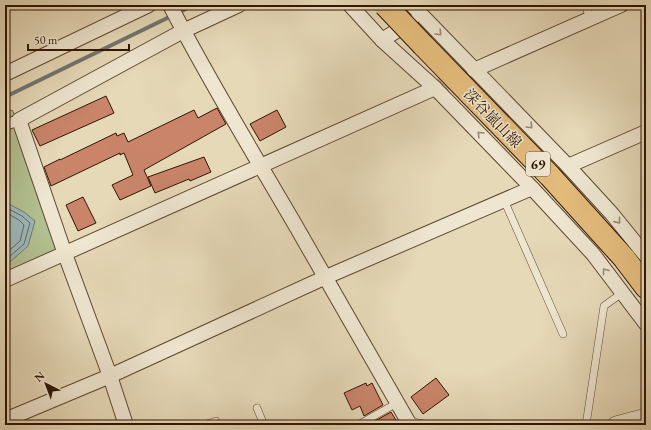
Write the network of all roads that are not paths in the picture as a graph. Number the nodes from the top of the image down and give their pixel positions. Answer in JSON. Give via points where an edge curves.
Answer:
{"nodes":[{"id":1,"x":149,"y":5,"type":"edge"},
{"id":2,"x":170,"y":5,"type":"edge"},
{"id":3,"x":239,"y":5,"type":"edge"},
{"id":4,"x":350,"y":5,"type":"edge"},
{"id":5,"x":385,"y":5,"type":"edge"},
{"id":6,"x":412,"y":5,"type":"edge"},
{"id":7,"x":585,"y":5,"type":"edge"},
{"id":8,"x":620,"y":5,"type":"edge"},
{"id":9,"x":422,"y":16,"type":"junction"},
{"id":10,"x":590,"y":18,"type":"junction"},
{"id":11,"x":183,"y":31,"type":"junction"},
{"id":12,"x":382,"y":40,"type":"junction"},
{"id":13,"x":474,"y":70,"type":"junction"},
{"id":14,"x":5,"y":74,"type":"edge"},
{"id":15,"x":435,"y":88,"type":"junction"},
{"id":16,"x":19,"y":120,"type":"junction"},
{"id":17,"x":5,"y":126,"type":"edge"},
{"id":18,"x":646,"y":132,"type":"edge"},
{"id":19,"x":261,"y":166,"type":"junction"},
{"id":20,"x":568,"y":166,"type":"junction"},
{"id":21,"x":532,"y":188,"type":"junction"},
{"id":22,"x":504,"y":200,"type":"junction"},
{"id":23,"x":65,"y":254,"type":"junction"},
{"id":24,"x":646,"y":256,"type":"edge"},
{"id":25,"x":326,"y":277,"type":"junction"},
{"id":26,"x":5,"y":280,"type":"edge"},
{"id":27,"x":646,"y":287,"type":"edge"},
{"id":28,"x":622,"y":293,"type":"junction"},
{"id":29,"x":646,"y":324,"type":"edge"},
{"id":30,"x":563,"y":334,"type":"dead end"},
{"id":31,"x":110,"y":376,"type":"junction"},
{"id":32,"x":397,"y":403,"type":"junction"},
{"id":33,"x":257,"y":408,"type":"dead end"},
{"id":34,"x":646,"y":417,"type":"edge"},
{"id":35,"x":5,"y":420,"type":"edge"},
{"id":36,"x":409,"y":423,"type":"edge"},
{"id":37,"x":126,"y":425,"type":"edge"},
{"id":38,"x":203,"y":425,"type":"edge"},
{"id":39,"x":217,"y":425,"type":"edge"},
{"id":40,"x":264,"y":425,"type":"edge"},
{"id":41,"x":358,"y":425,"type":"edge"},
{"id":42,"x":429,"y":425,"type":"edge"},
{"id":43,"x":586,"y":425,"type":"edge"},
{"id":44,"x":616,"y":425,"type":"edge"}],
"edges":[{"from":1,"to":14,"type":"street"},
{"from":2,"to":11,"type":"street"},
{"from":3,"to":11,"type":"street"},
{"from":4,"to":12,"type":"street"},
{"from":5,"to":27,"type":"main road","name":"深谷嵐山線","number":"69","bridge":true,"via":[[550,176],[624,258]]},
{"from":6,"to":9,"type":"street"},
{"from":7,"to":10,"type":"lane"},
{"from":8,"to":10,"type":"street"},
{"from":9,"to":12,"type":"street"},
{"from":9,"to":13,"type":"street","one_way":true},
{"from":10,"to":13,"type":"street"},
{"from":11,"to":16,"type":"street"},
{"from":11,"to":19,"type":"street"},
{"from":12,"to":15,"type":"street"},
{"from":13,"to":20,"type":"street","one_way":true},
{"from":15,"to":19,"type":"street"},
{"from":21,"to":15,"type":"street","one_way":true},
{"from":16,"to":17,"type":"street"},
{"from":16,"to":23,"type":"street"},
{"from":18,"to":20,"type":"street"},
{"from":19,"to":23,"type":"street"},
{"from":19,"to":25,"type":"street"},
{"from":20,"to":24,"type":"street","one_way":true},
{"from":21,"to":22,"type":"street"},
{"from":28,"to":21,"type":"street","one_way":true,"via":[[592,254]]},
{"from":22,"to":25,"type":"street"},
{"from":22,"to":30,"type":"lane"},
{"from":23,"to":26,"type":"street"},
{"from":23,"to":31,"type":"street"},
{"from":25,"to":31,"type":"street"},
{"from":25,"to":32,"type":"street"},
{"from":28,"to":29,"type":"street"},
{"from":28,"to":43,"type":"lane","via":[[604,306]]},
{"from":31,"to":35,"type":"street"},
{"from":31,"to":37,"type":"street"},
{"from":32,"to":36,"type":"street"},
{"from":32,"to":41,"type":"lane"},
{"from":33,"to":40,"type":"lane"},
{"from":34,"to":44,"type":"street"},
{"from":36,"to":42,"type":"lane"},
{"from":38,"to":39,"type":"lane","via":[[216,421]]}]}
